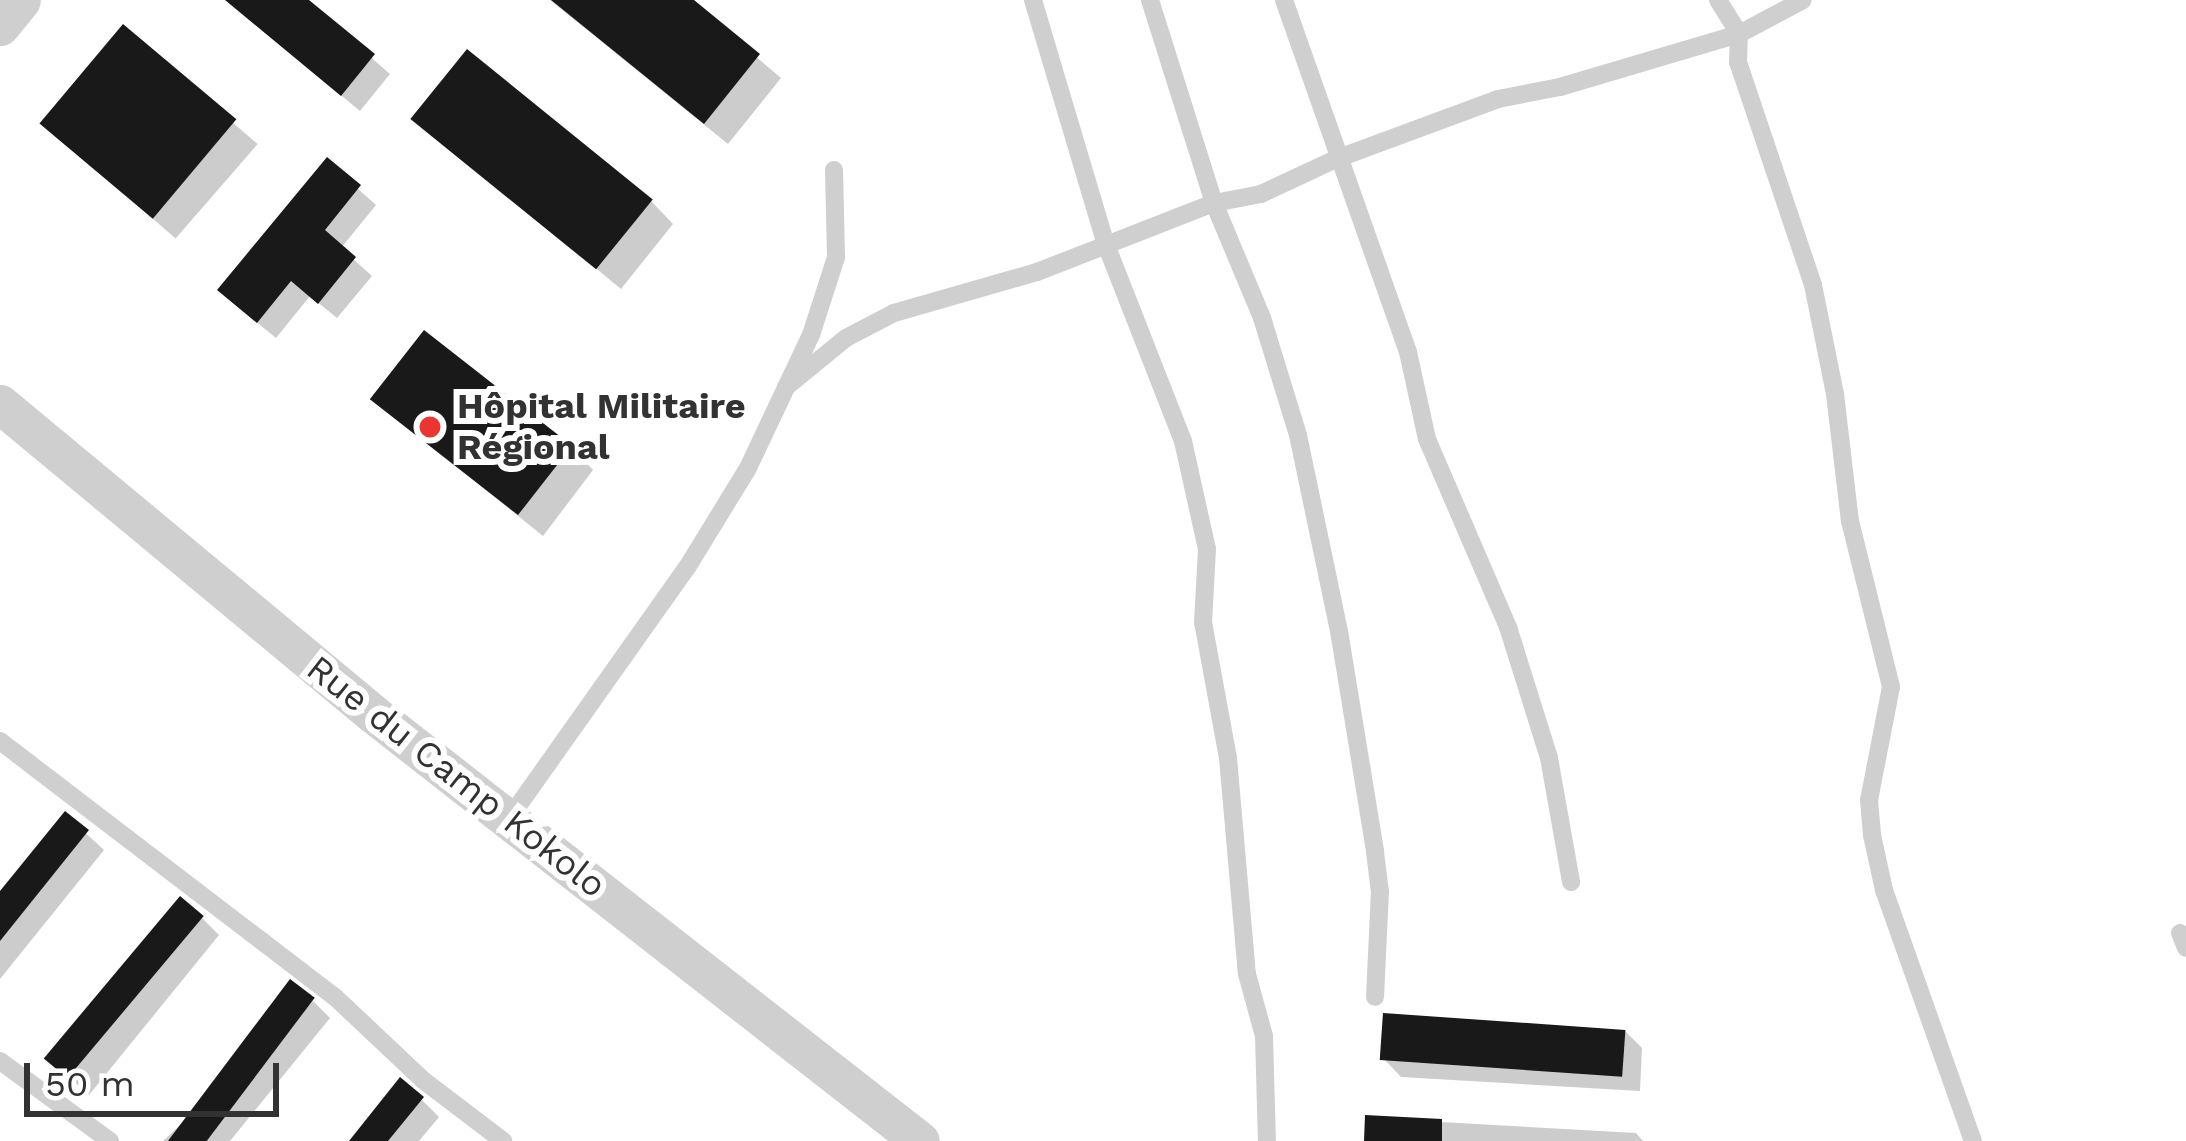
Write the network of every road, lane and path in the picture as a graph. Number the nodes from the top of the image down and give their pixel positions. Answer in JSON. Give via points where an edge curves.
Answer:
{"nodes":[{"id":1,"x":21,"y":0,"type":"edge"},
{"id":2,"x":1034,"y":0,"type":"edge"},
{"id":3,"x":1150,"y":0,"type":"edge"},
{"id":4,"x":1284,"y":0,"type":"edge"},
{"id":5,"x":1718,"y":0,"type":"edge"},
{"id":6,"x":1803,"y":0,"type":"edge"},
{"id":7,"x":0,"y":26,"type":"edge"},
{"id":8,"x":1739,"y":34,"type":"junction"},
{"id":9,"x":1336,"y":159,"type":"junction"},
{"id":10,"x":834,"y":170,"type":"dead end"},
{"id":11,"x":1214,"y":203,"type":"junction"},
{"id":12,"x":1105,"y":242,"type":"junction"},
{"id":13,"x":786,"y":387,"type":"junction"},
{"id":14,"x":0,"y":404,"type":"edge"},
{"id":15,"x":0,"y":741,"type":"edge"},
{"id":16,"x":508,"y":820,"type":"junction"},
{"id":17,"x":1571,"y":882,"type":"dead end"},
{"id":18,"x":1375,"y":998,"type":"dead end"},
{"id":19,"x":0,"y":1061,"type":"edge"},
{"id":20,"x":110,"y":1141,"type":"edge"},
{"id":21,"x":503,"y":1141,"type":"edge"},
{"id":22,"x":920,"y":1141,"type":"edge"},
{"id":23,"x":1267,"y":1141,"type":"edge"},
{"id":24,"x":1973,"y":1141,"type":"edge"}],
"edges":[{"from":1,"to":7,"type":"street"},
{"from":2,"to":12,"type":"lane"},
{"from":3,"to":11,"type":"lane"},
{"from":4,"to":9,"type":"lane"},
{"from":5,"to":8,"type":"lane"},
{"from":6,"to":8,"type":"lane"},
{"from":8,"to":9,"type":"lane","via":[[1498,99]]},
{"from":8,"to":24,"type":"lane","via":[[1738,62],[1813,285],[1850,521],[1892,687],[1869,800],[1872,835]]},
{"from":9,"to":11,"type":"lane","via":[[1261,194]]},
{"from":9,"to":17,"type":"lane","via":[[1408,352],[1426,439],[1508,627],[1550,758]]},
{"from":10,"to":13,"type":"lane","via":[[836,256]]},
{"from":11,"to":12,"type":"lane"},
{"from":11,"to":18,"type":"lane","via":[[1298,435],[1339,631],[1380,891]]},
{"from":12,"to":13,"type":"lane","via":[[1037,272],[894,313],[846,338]]},
{"from":12,"to":23,"type":"lane","via":[[1183,441],[1208,549],[1203,622],[1228,758],[1247,974],[1264,1036]]},
{"from":13,"to":16,"type":"lane","via":[[688,566]]},
{"from":14,"to":16,"type":"street","name":"Rue du Camp Kokolo"},
{"from":15,"to":21,"type":"lane","via":[[335,997]]},
{"from":16,"to":22,"type":"street","name":"Rue du Camp Kokolo"},
{"from":19,"to":20,"type":"lane"}]}
